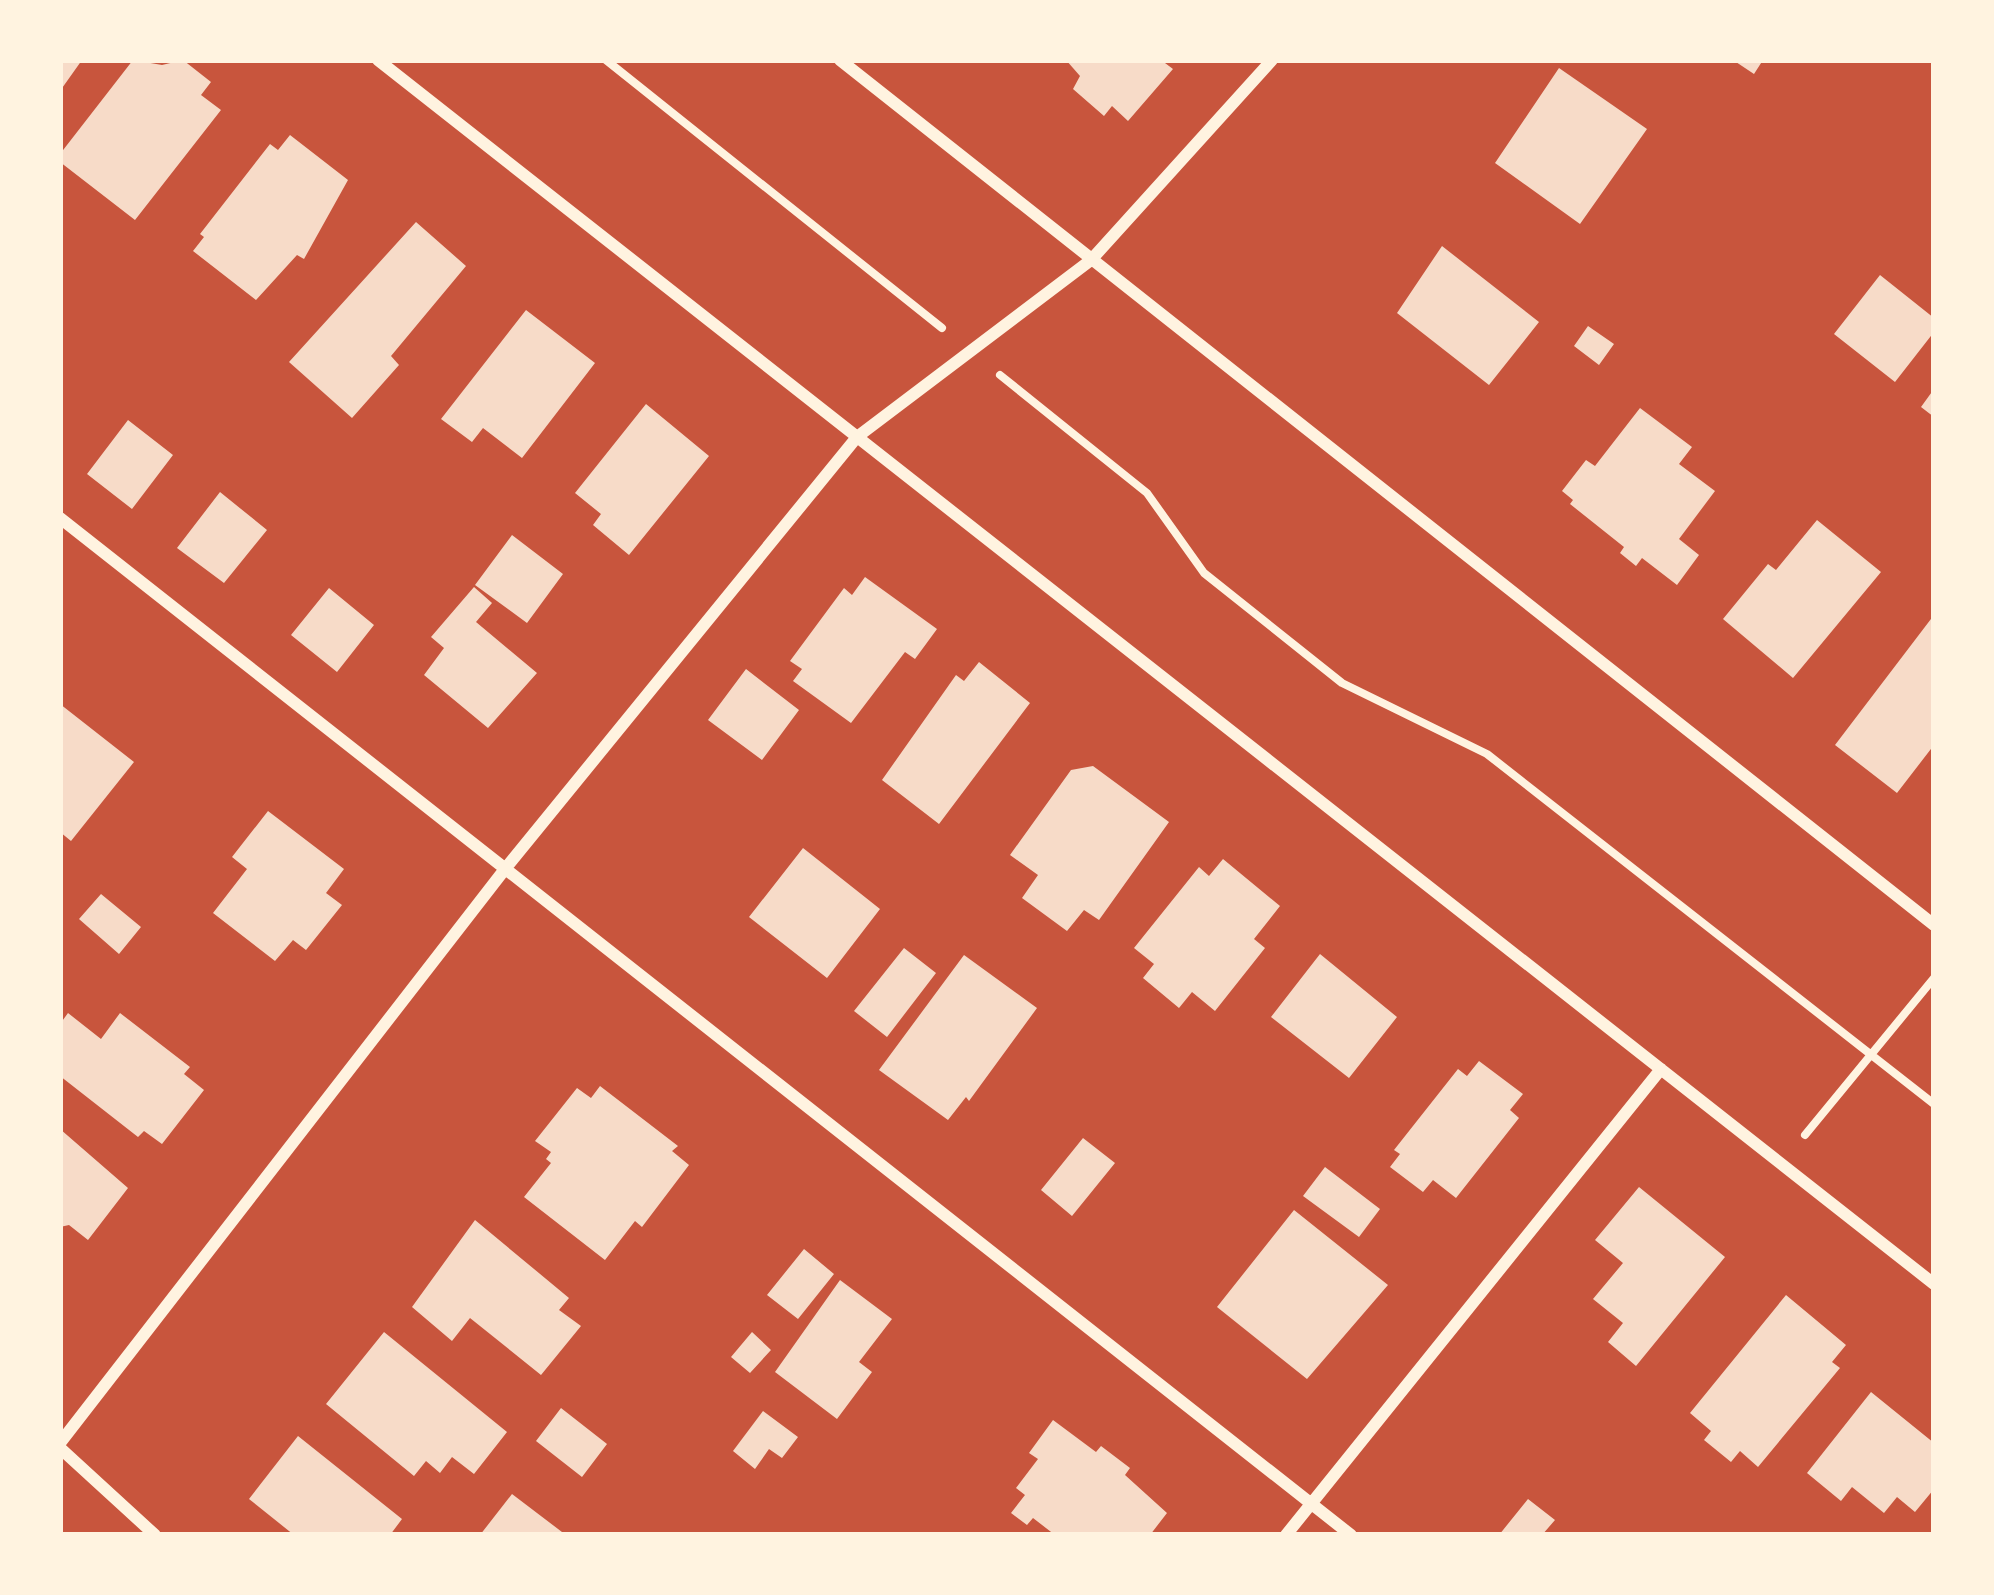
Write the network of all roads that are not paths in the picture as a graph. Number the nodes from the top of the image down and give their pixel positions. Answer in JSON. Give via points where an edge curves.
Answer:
{"nodes":[{"id":1,"x":378,"y":60,"type":"edge"},
{"id":2,"x":840,"y":60,"type":"edge"},
{"id":3,"x":1272,"y":60,"type":"edge"},
{"id":4,"x":1091,"y":260,"type":"junction"},
{"id":5,"x":857,"y":437,"type":"junction"},
{"id":6,"x":60,"y":518,"type":"edge"},
{"id":7,"x":505,"y":869,"type":"junction"},
{"id":8,"x":1931,"y":916,"type":"edge"},
{"id":9,"x":1661,"y":1069,"type":"junction"},
{"id":10,"x":1934,"y":1284,"type":"edge"},
{"id":11,"x":60,"y":1446,"type":"edge"},
{"id":12,"x":1311,"y":1504,"type":"junction"},
{"id":13,"x":155,"y":1535,"type":"edge"},
{"id":14,"x":1286,"y":1535,"type":"edge"},
{"id":15,"x":1351,"y":1535,"type":"edge"}],
"edges":[{"from":1,"to":5,"type":"street"},
{"from":2,"to":4,"type":"street"},
{"from":3,"to":4,"type":"street"},
{"from":4,"to":5,"type":"street"},
{"from":4,"to":8,"type":"street"},
{"from":5,"to":7,"type":"street"},
{"from":5,"to":9,"type":"street"},
{"from":6,"to":7,"type":"street"},
{"from":7,"to":11,"type":"street"},
{"from":7,"to":12,"type":"street"},
{"from":9,"to":10,"type":"street"},
{"from":9,"to":12,"type":"street"},
{"from":11,"to":13,"type":"street"},
{"from":12,"to":14,"type":"street"},
{"from":12,"to":15,"type":"street"}]}
